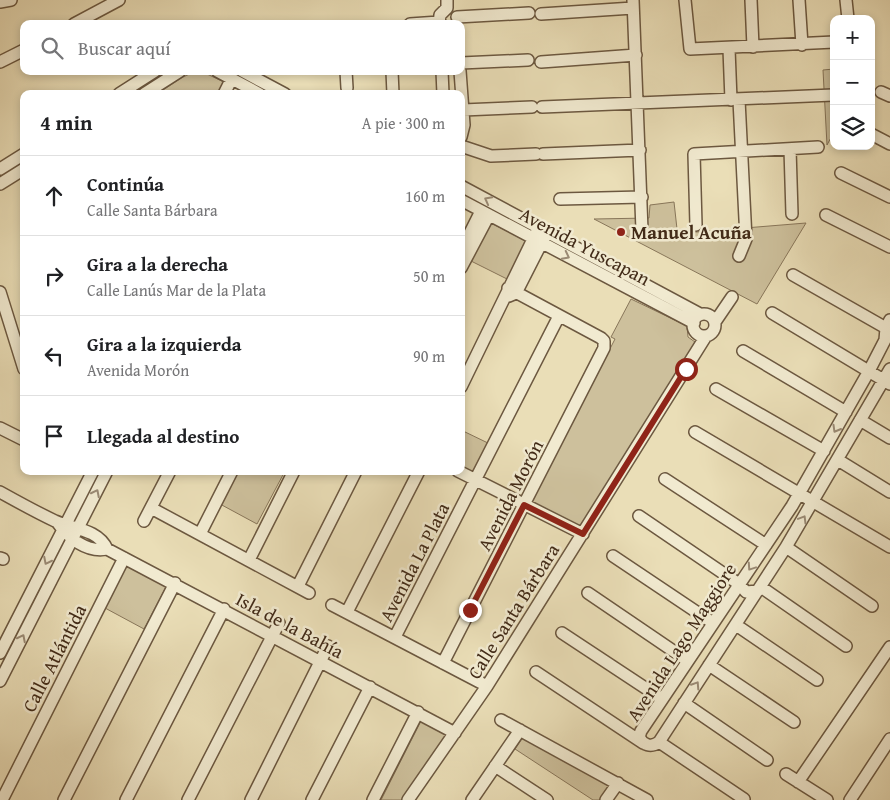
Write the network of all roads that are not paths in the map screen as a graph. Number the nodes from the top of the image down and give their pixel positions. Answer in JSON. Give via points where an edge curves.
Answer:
{"nodes":[{"id":1,"x":11,"y":0,"type":"edge"},
{"id":2,"x":119,"y":0,"type":"edge"},
{"id":3,"x":685,"y":0,"type":"edge"},
{"id":4,"x":752,"y":0,"type":"edge"},
{"id":5,"x":799,"y":0,"type":"edge"},
{"id":6,"x":846,"y":0,"type":"edge"},
{"id":7,"x":0,"y":2,"type":"edge"},
{"id":8,"x":447,"y":4,"type":"edge"},
{"id":9,"x":633,"y":4,"type":"edge"},
{"id":10,"x":529,"y":13,"type":"dead end"},
{"id":11,"x":541,"y":14,"type":"dead end"},
{"id":12,"x":848,"y":15,"type":"edge"},
{"id":13,"x":82,"y":20,"type":"edge"},
{"id":14,"x":439,"y":20,"type":"edge"},
{"id":15,"x":458,"y":20,"type":"edge"},
{"id":16,"x":830,"y":42,"type":"edge"},
{"id":17,"x":802,"y":45,"type":"junction"},
{"id":18,"x":753,"y":47,"type":"junction"},
{"id":19,"x":729,"y":49,"type":"junction"},
{"id":20,"x":20,"y":52,"type":"edge"},
{"id":21,"x":636,"y":55,"type":"junction"},
{"id":22,"x":528,"y":60,"type":"dead end"},
{"id":23,"x":0,"y":62,"type":"edge"},
{"id":24,"x":541,"y":62,"type":"dead end"},
{"id":25,"x":465,"y":63,"type":"edge"},
{"id":26,"x":149,"y":75,"type":"edge"},
{"id":27,"x":174,"y":75,"type":"edge"},
{"id":28,"x":226,"y":75,"type":"edge"},
{"id":29,"x":249,"y":75,"type":"edge"},
{"id":30,"x":346,"y":75,"type":"edge"},
{"id":31,"x":392,"y":75,"type":"edge"},
{"id":32,"x":442,"y":75,"type":"edge"},
{"id":33,"x":460,"y":75,"type":"edge"},
{"id":34,"x":232,"y":78,"type":"junction"},
{"id":35,"x":347,"y":88,"type":"dead end"},
{"id":36,"x":125,"y":90,"type":"edge"},
{"id":37,"x":150,"y":90,"type":"edge"},
{"id":38,"x":226,"y":90,"type":"edge"},
{"id":39,"x":252,"y":90,"type":"edge"},
{"id":40,"x":278,"y":90,"type":"edge"},
{"id":41,"x":393,"y":90,"type":"edge"},
{"id":42,"x":443,"y":90,"type":"edge"},
{"id":43,"x":461,"y":90,"type":"edge"},
{"id":44,"x":830,"y":95,"type":"edge"},
{"id":45,"x":735,"y":100,"type":"junction"},
{"id":46,"x":638,"y":105,"type":"junction"},
{"id":47,"x":465,"y":110,"type":"edge"},
{"id":48,"x":875,"y":136,"type":"edge"},
{"id":49,"x":890,"y":144,"type":"edge"},
{"id":50,"x":465,"y":147,"type":"edge"},
{"id":51,"x":818,"y":147,"type":"dead end"},
{"id":52,"x":790,"y":149,"type":"junction"},
{"id":53,"x":640,"y":150,"type":"junction"},
{"id":54,"x":742,"y":151,"type":"junction"},
{"id":55,"x":20,"y":156,"type":"edge"},
{"id":56,"x":0,"y":169,"type":"edge"},
{"id":57,"x":840,"y":173,"type":"dead end"},
{"id":58,"x":20,"y":174,"type":"edge"},
{"id":59,"x":0,"y":184,"type":"edge"},
{"id":60,"x":465,"y":188,"type":"edge"},
{"id":61,"x":642,"y":197,"type":"junction"},
{"id":62,"x":890,"y":197,"type":"edge"},
{"id":63,"x":560,"y":199,"type":"dead end"},
{"id":64,"x":465,"y":202,"type":"edge"},
{"id":65,"x":485,"y":213,"type":"junction"},
{"id":66,"x":792,"y":214,"type":"dead end"},
{"id":67,"x":826,"y":215,"type":"dead end"},
{"id":68,"x":696,"y":225,"type":"dead end"},
{"id":69,"x":543,"y":229,"type":"junction"},
{"id":70,"x":642,"y":230,"type":"dead end"},
{"id":71,"x":537,"y":241,"type":"junction"},
{"id":72,"x":465,"y":245,"type":"edge"},
{"id":73,"x":890,"y":247,"type":"edge"},
{"id":74,"x":738,"y":256,"type":"dead end"},
{"id":75,"x":465,"y":259,"type":"edge"},
{"id":76,"x":793,"y":275,"type":"dead end"},
{"id":77,"x":0,"y":292,"type":"edge"},
{"id":78,"x":510,"y":293,"type":"junction"},
{"id":79,"x":732,"y":297,"type":"dead end"},
{"id":80,"x":772,"y":313,"type":"dead end"},
{"id":81,"x":560,"y":316,"type":"junction"},
{"id":82,"x":697,"y":318,"type":"junction"},
{"id":83,"x":715,"y":322,"type":"junction"},
{"id":84,"x":888,"y":324,"type":"edge"},
{"id":85,"x":706,"y":336,"type":"junction"},
{"id":86,"x":742,"y":351,"type":"dead end"},
{"id":87,"x":20,"y":356,"type":"edge"},
{"id":88,"x":890,"y":369,"type":"edge"},
{"id":89,"x":869,"y":371,"type":"junction"},
{"id":90,"x":465,"y":379,"type":"edge"},
{"id":91,"x":886,"y":381,"type":"edge"},
{"id":92,"x":716,"y":389,"type":"dead end"},
{"id":93,"x":846,"y":412,"type":"junction"},
{"id":94,"x":860,"y":420,"type":"junction"},
{"id":95,"x":0,"y":428,"type":"edge"},
{"id":96,"x":695,"y":432,"type":"dead end"},
{"id":97,"x":20,"y":438,"type":"edge"},
{"id":98,"x":890,"y":438,"type":"edge"},
{"id":99,"x":824,"y":451,"type":"junction"},
{"id":100,"x":838,"y":460,"type":"junction"},
{"id":101,"x":465,"y":474,"type":"edge"},
{"id":102,"x":91,"y":475,"type":"edge"},
{"id":103,"x":105,"y":475,"type":"edge"},
{"id":104,"x":168,"y":475,"type":"edge"},
{"id":105,"x":230,"y":475,"type":"edge"},
{"id":106,"x":292,"y":475,"type":"edge"},
{"id":107,"x":354,"y":475,"type":"edge"},
{"id":108,"x":417,"y":475,"type":"edge"},
{"id":109,"x":665,"y":478,"type":"dead end"},
{"id":110,"x":476,"y":480,"type":"junction"},
{"id":111,"x":0,"y":492,"type":"edge"},
{"id":112,"x":890,"y":492,"type":"edge"},
{"id":113,"x":799,"y":493,"type":"junction"},
{"id":114,"x":814,"y":501,"type":"junction"},
{"id":115,"x":524,"y":505,"type":"junction"},
{"id":116,"x":151,"y":508,"type":"junction"},
{"id":117,"x":639,"y":516,"type":"dead end"},
{"id":118,"x":144,"y":521,"type":"dead end"},
{"id":119,"x":62,"y":525,"type":"junction"},
{"id":120,"x":78,"y":528,"type":"junction"},
{"id":121,"x":200,"y":534,"type":"junction"},
{"id":122,"x":583,"y":534,"type":"junction"},
{"id":123,"x":72,"y":539,"type":"junction"},
{"id":124,"x":766,"y":545,"type":"junction"},
{"id":125,"x":786,"y":547,"type":"junction"},
{"id":126,"x":890,"y":547,"type":"edge"},
{"id":127,"x":107,"y":550,"type":"junction"},
{"id":128,"x":613,"y":556,"type":"dead end"},
{"id":129,"x":124,"y":558,"type":"junction"},
{"id":130,"x":249,"y":560,"type":"junction"},
{"id":131,"x":175,"y":583,"type":"junction"},
{"id":132,"x":740,"y":584,"type":"junction"},
{"id":133,"x":298,"y":586,"type":"junction"},
{"id":134,"x":759,"y":589,"type":"junction"},
{"id":135,"x":309,"y":592,"type":"dead end"},
{"id":136,"x":588,"y":594,"type":"dead end"},
{"id":137,"x":332,"y":605,"type":"dead end"},
{"id":138,"x":872,"y":606,"type":"dead end"},
{"id":139,"x":224,"y":609,"type":"junction"},
{"id":140,"x":347,"y":612,"type":"junction"},
{"id":141,"x":279,"y":623,"type":"dead end"},
{"id":142,"x":713,"y":623,"type":"junction"},
{"id":143,"x":736,"y":625,"type":"junction"},
{"id":144,"x":562,"y":632,"type":"dead end"},
{"id":145,"x":273,"y":635,"type":"junction"},
{"id":146,"x":395,"y":637,"type":"junction"},
{"id":147,"x":328,"y":646,"type":"dead end"},
{"id":148,"x":846,"y":646,"type":"dead end"},
{"id":149,"x":890,"y":647,"type":"edge"},
{"id":150,"x":0,"y":653,"type":"edge"},
{"id":151,"x":322,"y":661,"type":"junction"},
{"id":152,"x":688,"y":661,"type":"junction"},
{"id":153,"x":443,"y":663,"type":"junction"},
{"id":154,"x":709,"y":665,"type":"junction"},
{"id":155,"x":536,"y":672,"type":"dead end"},
{"id":156,"x":817,"y":680,"type":"dead end"},
{"id":157,"x":0,"y":681,"type":"edge"},
{"id":158,"x":487,"y":686,"type":"junction"},
{"id":159,"x":370,"y":687,"type":"junction"},
{"id":160,"x":662,"y":699,"type":"junction"},
{"id":161,"x":684,"y":703,"type":"junction"},
{"id":162,"x":418,"y":712,"type":"junction"},
{"id":163,"x":501,"y":720,"type":"dead end"},
{"id":164,"x":794,"y":722,"type":"dead end"},
{"id":165,"x":520,"y":730,"type":"junction"},
{"id":166,"x":455,"y":733,"type":"junction"},
{"id":167,"x":890,"y":739,"type":"edge"},
{"id":168,"x":659,"y":742,"type":"junction"},
{"id":169,"x":644,"y":744,"type":"junction"},
{"id":170,"x":767,"y":760,"type":"dead end"},
{"id":171,"x":495,"y":766,"type":"junction"},
{"id":172,"x":786,"y":774,"type":"dead end"},
{"id":173,"x":798,"y":782,"type":"junction"},
{"id":174,"x":618,"y":783,"type":"junction"},
{"id":175,"x":744,"y":799,"type":"edge"},
{"id":176,"x":2,"y":800,"type":"edge"},
{"id":177,"x":64,"y":800,"type":"edge"},
{"id":178,"x":126,"y":800,"type":"edge"},
{"id":179,"x":188,"y":800,"type":"edge"},
{"id":180,"x":250,"y":800,"type":"edge"},
{"id":181,"x":312,"y":800,"type":"edge"},
{"id":182,"x":374,"y":800,"type":"edge"},
{"id":183,"x":408,"y":800,"type":"edge"},
{"id":184,"x":472,"y":800,"type":"edge"},
{"id":185,"x":547,"y":800,"type":"edge"},
{"id":186,"x":606,"y":800,"type":"edge"},
{"id":187,"x":647,"y":800,"type":"edge"},
{"id":188,"x":827,"y":800,"type":"edge"},
{"id":189,"x":850,"y":800,"type":"edge"}],
"edges":[{"from":1,"to":7,"type":"street"},
{"from":2,"to":13,"type":"street"},
{"from":3,"to":19,"type":"street","via":[[690,49]]},
{"from":4,"to":18,"type":"street"},
{"from":5,"to":17,"type":"street"},
{"from":6,"to":12,"type":"street"},
{"from":8,"to":14,"type":"street"},
{"from":8,"to":15,"type":"street"},
{"from":9,"to":11,"type":"street"},
{"from":9,"to":21,"type":"street"},
{"from":10,"to":15,"type":"street"},
{"from":16,"to":17,"type":"street"},
{"from":17,"to":18,"type":"street"},
{"from":18,"to":19,"type":"street"},
{"from":19,"to":45,"type":"street"},
{"from":20,"to":23,"type":"street"},
{"from":21,"to":24,"type":"street"},
{"from":21,"to":46,"type":"street"},
{"from":22,"to":25,"type":"street"},
{"from":26,"to":36,"type":"street"},
{"from":27,"to":37,"type":"street"},
{"from":28,"to":34,"type":"street"},
{"from":29,"to":40,"type":"street"},
{"from":30,"to":35,"type":"street"},
{"from":31,"to":41,"type":"street"},
{"from":32,"to":42,"type":"street"},
{"from":33,"to":43,"type":"street"},
{"from":34,"to":38,"type":"street"},
{"from":34,"to":39,"type":"street"},
{"from":44,"to":45,"type":"street"},
{"from":45,"to":46,"type":"street"},
{"from":45,"to":54,"type":"street"},
{"from":46,"to":47,"type":"street"},
{"from":46,"to":53,"type":"street"},
{"from":48,"to":49,"type":"street"},
{"from":50,"to":53,"type":"street","via":[[491,156]]},
{"from":51,"to":52,"type":"street"},
{"from":52,"to":54,"type":"street"},
{"from":52,"to":66,"type":"street"},
{"from":53,"to":61,"type":"street"},
{"from":54,"to":68,"type":"street","via":[[694,154]]},
{"from":54,"to":74,"type":"street","via":[[746,239]]},
{"from":55,"to":56,"type":"street"},
{"from":57,"to":62,"type":"street"},
{"from":58,"to":59,"type":"street"},
{"from":69,"to":60,"type":"street","name":"Avenida Yuscapan","one_way":true},
{"from":61,"to":63,"type":"street"},
{"from":61,"to":70,"type":"street"},
{"from":64,"to":65,"type":"street","name":"Avenida Yuscapan"},
{"from":65,"to":71,"type":"street","name":"Avenida Yuscapan"},
{"from":65,"to":72,"type":"street"},
{"from":65,"to":75,"type":"street"},
{"from":67,"to":73,"type":"street"},
{"from":69,"to":71,"type":"street"},
{"from":69,"to":82,"type":"street","name":"Avenida Yuscapan"},
{"from":71,"to":78,"type":"street"},
{"from":71,"to":82,"type":"street","name":"Avenida Yuscapan","one_way":true},
{"from":76,"to":84,"type":"street"},
{"from":77,"to":87,"type":"street"},
{"from":78,"to":81,"type":"street"},
{"from":78,"to":90,"type":"street"},
{"from":79,"to":83,"type":"street"},
{"from":80,"to":89,"type":"street"},
{"from":81,"to":110,"type":"street","name":"Avenida La Plata"},
{"from":81,"to":115,"type":"street","name":"Avenida Morón","via":[[604,341],[604,348]]},
{"from":82,"to":83,"type":"street","via":[[711,316]]},
{"from":82,"to":85,"type":"street","via":[[696,332]]},
{"from":83,"to":85,"type":"street","via":[[712,332]]},
{"from":84,"to":89,"type":"street","name":"Avenida Lago Maggiore","via":[[885,340]]},
{"from":85,"to":122,"type":"street","name":"Calle Santa Bárbara"},
{"from":86,"to":93,"type":"street"},
{"from":88,"to":91,"type":"street","name":"Avenida Lago Maggiore"},
{"from":89,"to":91,"type":"street"},
{"from":89,"to":93,"type":"street","name":"Avenida Lago Maggiore"},
{"from":91,"to":94,"type":"street","name":"Avenida Lago Maggiore"},
{"from":92,"to":99,"type":"street"},
{"from":93,"to":99,"type":"street","name":"Avenida Lago Maggiore","one_way":true},
{"from":94,"to":98,"type":"street"},
{"from":94,"to":100,"type":"street","name":"Avenida Lago Maggiore"},
{"from":95,"to":97,"type":"street"},
{"from":96,"to":113,"type":"street"},
{"from":99,"to":113,"type":"street","name":"Avenida Lago Maggiore"},
{"from":100,"to":112,"type":"street"},
{"from":100,"to":114,"type":"street","name":"Avenida Lago Maggiore"},
{"from":101,"to":110,"type":"street"},
{"from":102,"to":119,"type":"street"},
{"from":120,"to":103,"type":"street","one_way":true},
{"from":104,"to":116,"type":"street"},
{"from":105,"to":121,"type":"street"},
{"from":106,"to":130,"type":"street"},
{"from":107,"to":133,"type":"street"},
{"from":108,"to":140,"type":"street"},
{"from":109,"to":124,"type":"street"},
{"from":110,"to":115,"type":"street"},
{"from":110,"to":146,"type":"street","name":"Avenida La Plata"},
{"from":111,"to":119,"type":"street","name":"Isla de la Bahía"},
{"from":113,"to":114,"type":"street"},
{"from":113,"to":124,"type":"street","name":"Avenida Lago Maggiore"},
{"from":125,"to":114,"type":"street","name":"Avenida Lago Maggiore","one_way":true},
{"from":114,"to":126,"type":"street"},
{"from":115,"to":122,"type":"street"},
{"from":115,"to":153,"type":"street","name":"Avenida Morón"},
{"from":116,"to":118,"type":"street"},
{"from":116,"to":121,"type":"street"},
{"from":117,"to":132,"type":"street"},
{"from":119,"to":120,"type":"street","name":"Isla de la Bahía"},
{"from":119,"to":123,"type":"street","name":"Isla de la Bahía"},
{"from":119,"to":150,"type":"street","one_way":true},
{"from":120,"to":123,"type":"street"},
{"from":120,"to":127,"type":"street","name":"Isla de la Bahía","via":[[103,540]]},
{"from":121,"to":130,"type":"street"},
{"from":122,"to":158,"type":"street","name":"Calle Santa Bárbara"},
{"from":123,"to":127,"type":"street","name":"Isla de la Bahía","via":[[97,551]]},
{"from":157,"to":123,"type":"street","one_way":true},
{"from":124,"to":132,"type":"street","name":"Avenida Lago Maggiore","one_way":true},
{"from":125,"to":134,"type":"street","name":"Avenida Lago Maggiore"},
{"from":125,"to":138,"type":"street"},
{"from":127,"to":129,"type":"street","name":"Isla de la Bahía"},
{"from":128,"to":142,"type":"street"},
{"from":129,"to":131,"type":"street","name":"Isla de la Bahía"},
{"from":129,"to":176,"type":"street","name":"Calle Atlántida"},
{"from":130,"to":133,"type":"street"},
{"from":131,"to":139,"type":"street","name":"Isla de la Bahía"},
{"from":131,"to":177,"type":"street"},
{"from":132,"to":134,"type":"street","via":[[746,592]]},
{"from":132,"to":142,"type":"street","name":"Avenida Lago Maggiore"},
{"from":133,"to":135,"type":"street"},
{"from":134,"to":143,"type":"street","name":"Avenida Lago Maggiore"},
{"from":134,"to":148,"type":"street"},
{"from":136,"to":152,"type":"street"},
{"from":137,"to":140,"type":"street"},
{"from":139,"to":145,"type":"street","name":"Isla de la Bahía"},
{"from":139,"to":178,"type":"street"},
{"from":140,"to":146,"type":"street"},
{"from":141,"to":145,"type":"street"},
{"from":142,"to":152,"type":"street","name":"Avenida Lago Maggiore"},
{"from":143,"to":154,"type":"street","name":"Avenida Lago Maggiore"},
{"from":143,"to":156,"type":"street"},
{"from":144,"to":160,"type":"street"},
{"from":145,"to":151,"type":"street","name":"Isla de la Bahía"},
{"from":145,"to":179,"type":"street"},
{"from":146,"to":153,"type":"street"},
{"from":147,"to":151,"type":"street"},
{"from":149,"to":173,"type":"street"},
{"from":151,"to":159,"type":"street","name":"Isla de la Bahía"},
{"from":151,"to":180,"type":"street"},
{"from":152,"to":160,"type":"street","name":"Avenida Lago Maggiore"},
{"from":153,"to":158,"type":"street"},
{"from":161,"to":154,"type":"street","name":"Avenida Lago Maggiore","one_way":true},
{"from":154,"to":164,"type":"street"},
{"from":155,"to":169,"type":"street"},
{"from":158,"to":166,"type":"street","name":"Calle Santa Bárbara"},
{"from":159,"to":162,"type":"street","name":"Isla de la Bahía"},
{"from":159,"to":181,"type":"street"},
{"from":160,"to":169,"type":"street","name":"Avenida Lago Maggiore","via":[[639,733]]},
{"from":161,"to":168,"type":"street","name":"Avenida Lago Maggiore"},
{"from":161,"to":170,"type":"street"},
{"from":162,"to":166,"type":"street","name":"Isla de la Bahía"},
{"from":162,"to":182,"type":"street"},
{"from":163,"to":165,"type":"street"},
{"from":165,"to":171,"type":"street"},
{"from":165,"to":174,"type":"street"},
{"from":166,"to":183,"type":"street","name":"Calle Santa Bárbara"},
{"from":167,"to":189,"type":"street"},
{"from":168,"to":169,"type":"street","name":"Avenida Lago Maggiore","via":[[652,746]]},
{"from":168,"to":175,"type":"street"},
{"from":171,"to":184,"type":"street"},
{"from":171,"to":185,"type":"street"},
{"from":172,"to":173,"type":"street"},
{"from":173,"to":188,"type":"street"},
{"from":174,"to":186,"type":"street"},
{"from":174,"to":187,"type":"street"}]}
